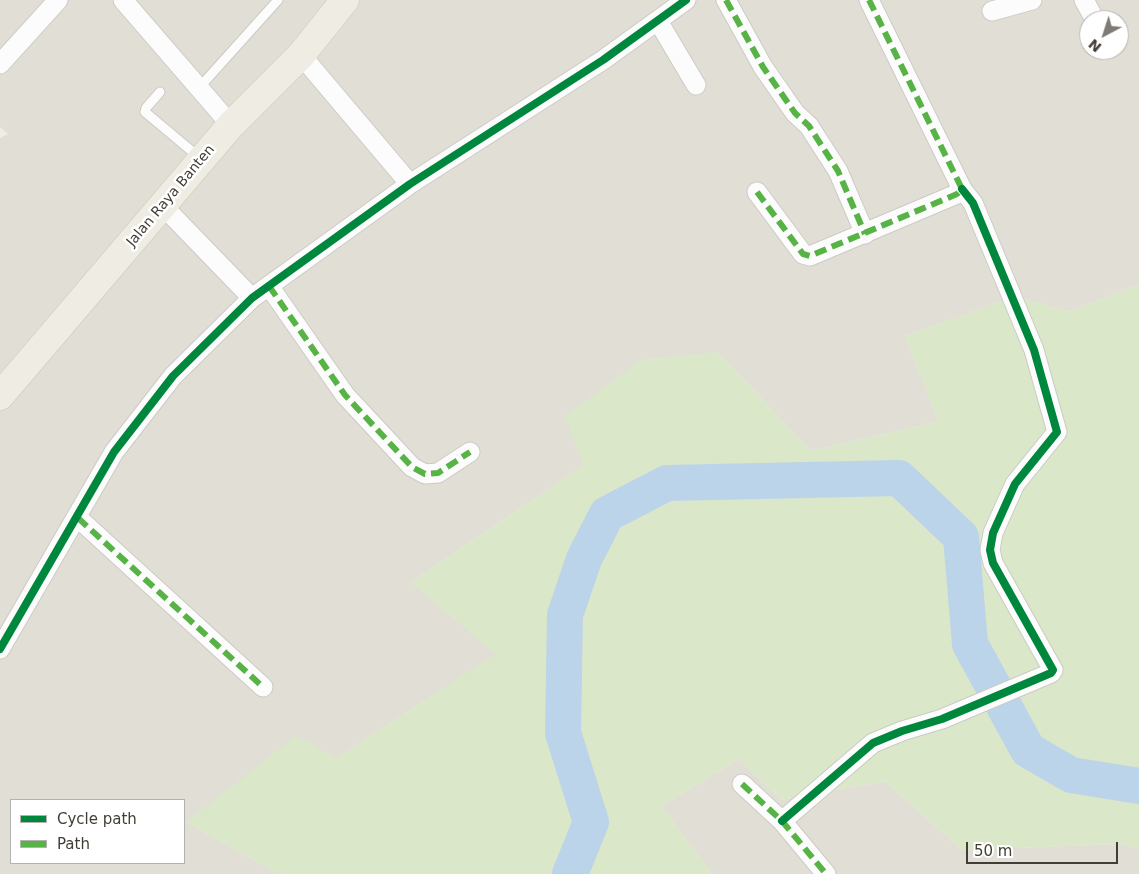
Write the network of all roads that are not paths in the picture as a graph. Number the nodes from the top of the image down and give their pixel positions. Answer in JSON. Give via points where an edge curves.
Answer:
{"nodes":[{"id":1,"x":58,"y":0,"type":"edge"},
{"id":2,"x":123,"y":0,"type":"edge"},
{"id":3,"x":278,"y":0,"type":"edge"},
{"id":4,"x":345,"y":0,"type":"edge"},
{"id":5,"x":686,"y":0,"type":"edge"},
{"id":6,"x":726,"y":0,"type":"edge"},
{"id":7,"x":869,"y":0,"type":"edge"},
{"id":8,"x":1032,"y":0,"type":"edge"},
{"id":9,"x":992,"y":11,"type":"dead end"},
{"id":10,"x":658,"y":21,"type":"junction"},
{"id":11,"x":302,"y":55,"type":"junction"},
{"id":12,"x":0,"y":64,"type":"edge"},
{"id":13,"x":696,"y":85,"type":"dead end"},
{"id":14,"x":198,"y":89,"type":"junction"},
{"id":15,"x":160,"y":92,"type":"dead end"},
{"id":16,"x":231,"y":126,"type":"junction"},
{"id":17,"x":202,"y":160,"type":"junction"},
{"id":18,"x":410,"y":184,"type":"junction"},
{"id":19,"x":962,"y":190,"type":"junction"},
{"id":20,"x":757,"y":192,"type":"dead end"},
{"id":21,"x":163,"y":206,"type":"junction"},
{"id":22,"x":865,"y":234,"type":"junction"},
{"id":23,"x":269,"y":286,"type":"junction"},
{"id":24,"x":252,"y":298,"type":"junction"},
{"id":25,"x":0,"y":396,"type":"edge"},
{"id":26,"x":470,"y":452,"type":"dead end"},
{"id":27,"x":78,"y":518,"type":"junction"},
{"id":28,"x":0,"y":649,"type":"edge"},
{"id":29,"x":263,"y":687,"type":"dead end"},
{"id":30,"x":742,"y":784,"type":"dead end"},
{"id":31,"x":782,"y":821,"type":"junction"},
{"id":32,"x":826,"y":874,"type":"edge"}],
"edges":[{"from":1,"to":12,"type":"street"},
{"from":2,"to":14,"type":"street"},
{"from":3,"to":14,"type":"lane"},
{"from":4,"to":11,"type":"main road","name":"Jalan Raya Banten"},
{"from":5,"to":10,"type":"street"},
{"from":6,"to":22,"type":"street","via":[[768,74],[809,126],[838,171]]},
{"from":7,"to":19,"type":"street"},
{"from":8,"to":9,"type":"street"},
{"from":10,"to":13,"type":"street"},
{"from":10,"to":18,"type":"street"},
{"from":11,"to":16,"type":"main road","name":"Jalan Raya Banten"},
{"from":11,"to":18,"type":"street"},
{"from":14,"to":16,"type":"street"},
{"from":15,"to":17,"type":"lane","via":[[145,112]]},
{"from":16,"to":17,"type":"main road","name":"Jalan Raya Banten"},
{"from":17,"to":21,"type":"main road","name":"Jalan Raya Banten"},
{"from":18,"to":23,"type":"street"},
{"from":19,"to":22,"type":"street"},
{"from":19,"to":31,"type":"street","via":[[971,199],[1024,324],[1057,432],[1015,484],[993,533],[990,550],[992,563],[1053,668],[1051,673],[942,719],[873,743]]},
{"from":20,"to":22,"type":"street","via":[[803,254],[810,256]]},
{"from":21,"to":24,"type":"street"},
{"from":21,"to":25,"type":"main road","name":"Jalan Raya Banten"},
{"from":23,"to":24,"type":"street"},
{"from":23,"to":26,"type":"street","via":[[345,395],[412,467],[425,474],[438,473]]},
{"from":24,"to":27,"type":"street","via":[[173,376],[114,452]]},
{"from":27,"to":28,"type":"street"},
{"from":27,"to":29,"type":"street"},
{"from":30,"to":31,"type":"street"},
{"from":31,"to":32,"type":"street"}]}
